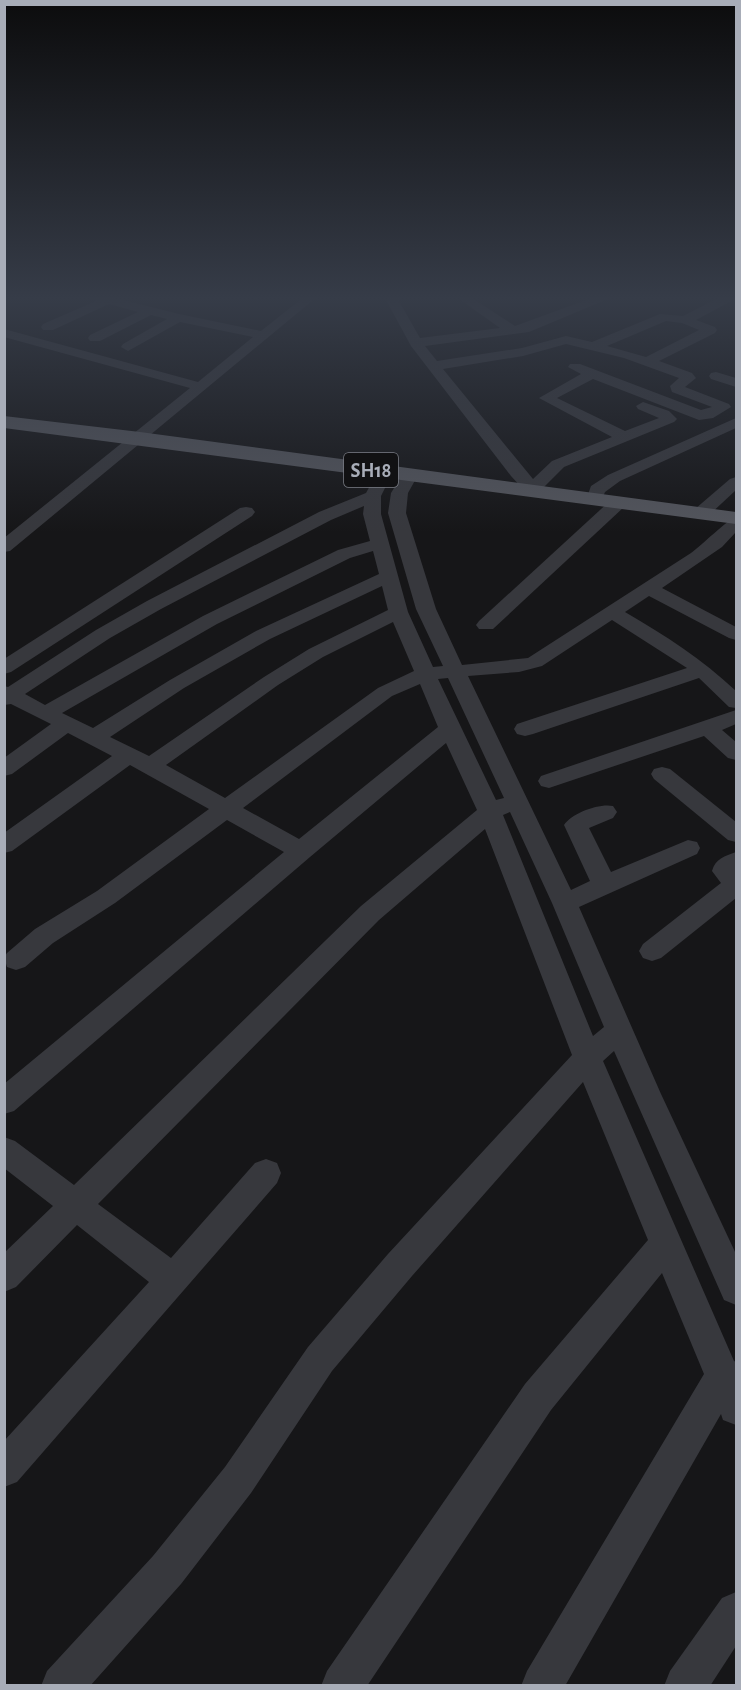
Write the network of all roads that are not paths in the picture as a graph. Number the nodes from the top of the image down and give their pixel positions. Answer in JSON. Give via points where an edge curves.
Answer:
{"nodes":[{"id":1,"x":158,"y":375,"type":"edge"},
{"id":2,"x":216,"y":375,"type":"edge"},
{"id":3,"x":441,"y":375,"type":"edge"},
{"id":4,"x":581,"y":375,"type":"edge"},
{"id":5,"x":584,"y":375,"type":"edge"},
{"id":6,"x":584,"y":375,"type":"edge"},
{"id":7,"x":681,"y":375,"type":"edge"},
{"id":8,"x":716,"y":376,"type":"dead end"},
{"id":9,"x":736,"y":383,"type":"edge"},
{"id":10,"x":202,"y":387,"type":"junction"},
{"id":11,"x":4,"y":422,"type":"edge"},
{"id":12,"x":736,"y":423,"type":"edge"},
{"id":13,"x":624,"y":437,"type":"junction"},
{"id":14,"x":140,"y":438,"type":"junction"},
{"id":15,"x":397,"y":473,"type":"junction"},
{"id":16,"x":736,"y":482,"type":"edge"},
{"id":17,"x":531,"y":490,"type":"junction"},
{"id":18,"x":373,"y":496,"type":"junction"},
{"id":19,"x":594,"y":500,"type":"junction"},
{"id":20,"x":618,"y":503,"type":"junction"},
{"id":21,"x":246,"y":512,"type":"dead end"},
{"id":22,"x":701,"y":513,"type":"junction"},
{"id":23,"x":736,"y":520,"type":"edge"},
{"id":24,"x":380,"y":544,"type":"junction"},
{"id":25,"x":4,"y":547,"type":"edge"},
{"id":26,"x":389,"y":576,"type":"junction"},
{"id":27,"x":650,"y":589,"type":"junction"},
{"id":28,"x":398,"y":612,"type":"junction"},
{"id":29,"x":614,"y":613,"type":"junction"},
{"id":30,"x":486,"y":625,"type":"dead end"},
{"id":31,"x":736,"y":634,"type":"edge"},
{"id":32,"x":4,"y":668,"type":"edge"},
{"id":33,"x":454,"y":670,"type":"junction"},
{"id":34,"x":702,"y":670,"type":"junction"},
{"id":35,"x":425,"y":674,"type":"junction"},
{"id":36,"x":7,"y":695,"type":"edge"},
{"id":37,"x":736,"y":702,"type":"edge"},
{"id":38,"x":46,"y":713,"type":"junction"},
{"id":39,"x":736,"y":717,"type":"edge"},
{"id":40,"x":67,"y":723,"type":"junction"},
{"id":41,"x":706,"y":727,"type":"junction"},
{"id":42,"x":450,"y":729,"type":"junction"},
{"id":43,"x":525,"y":729,"type":"dead end"},
{"id":44,"x":94,"y":737,"type":"junction"},
{"id":45,"x":736,"y":753,"type":"edge"},
{"id":46,"x":128,"y":755,"type":"junction"},
{"id":47,"x":150,"y":766,"type":"junction"},
{"id":48,"x":4,"y":769,"type":"edge"},
{"id":49,"x":662,"y":774,"type":"dead end"},
{"id":50,"x":549,"y":781,"type":"dead end"},
{"id":51,"x":517,"y":800,"type":"junction"},
{"id":52,"x":226,"y":809,"type":"junction"},
{"id":53,"x":490,"y":812,"type":"junction"},
{"id":54,"x":605,"y":812,"type":"dead end"},
{"id":55,"x":736,"y":834,"type":"edge"},
{"id":56,"x":4,"y":845,"type":"edge"},
{"id":57,"x":688,"y":848,"type":"dead end"},
{"id":58,"x":301,"y":850,"type":"junction"},
{"id":59,"x":736,"y":861,"type":"edge"},
{"id":60,"x":736,"y":884,"type":"edge"},
{"id":61,"x":597,"y":889,"type":"junction"},
{"id":62,"x":565,"y":903,"type":"junction"},
{"id":63,"x":652,"y":951,"type":"dead end"},
{"id":64,"x":16,"y":960,"type":"dead end"},
{"id":65,"x":619,"y":1030,"type":"junction"},
{"id":66,"x":588,"y":1057,"type":"junction"},
{"id":67,"x":4,"y":1102,"type":"edge"},
{"id":68,"x":4,"y":1150,"type":"edge"},
{"id":69,"x":266,"y":1173,"type":"dead end"},
{"id":70,"x":75,"y":1206,"type":"junction"},
{"id":71,"x":666,"y":1243,"type":"junction"},
{"id":72,"x":4,"y":1276,"type":"edge"},
{"id":73,"x":173,"y":1280,"type":"junction"},
{"id":74,"x":736,"y":1289,"type":"edge"},
{"id":75,"x":730,"y":1391,"type":"edge"},
{"id":76,"x":4,"y":1469,"type":"edge"},
{"id":77,"x":736,"y":1612,"type":"edge"},
{"id":78,"x":62,"y":1686,"type":"edge"},
{"id":79,"x":342,"y":1686,"type":"edge"},
{"id":80,"x":542,"y":1686,"type":"edge"},
{"id":81,"x":685,"y":1686,"type":"edge"}],
"edges":[{"from":1,"to":10,"type":"street"},
{"from":2,"to":10,"type":"street"},
{"from":3,"to":17,"type":"street"},
{"from":4,"to":13,"type":"street","via":[[546,398]]},
{"from":5,"to":7,"type":"street","via":[[699,415],[724,407],[677,389],[689,378]]},
{"from":6,"to":13,"type":"street","via":[[668,416],[667,420]]},
{"from":8,"to":9,"type":"street"},
{"from":10,"to":14,"type":"street"},
{"from":11,"to":14,"type":"main road","number":"SH18"},
{"from":12,"to":19,"type":"street","via":[[614,478],[597,490]]},
{"from":13,"to":17,"type":"street","via":[[558,464]]},
{"from":14,"to":15,"type":"main road","number":"SH18"},
{"from":14,"to":25,"type":"street"},
{"from":15,"to":17,"type":"main road","number":"SH18"},
{"from":15,"to":18,"type":"street"},
{"from":15,"to":33,"type":"street","via":[[402,485],[397,513],[426,609]]},
{"from":16,"to":22,"type":"street"},
{"from":17,"to":19,"type":"main road","number":"SH18"},
{"from":18,"to":24,"type":"street","via":[[372,514]]},
{"from":18,"to":36,"type":"street","via":[[325,516],[154,605]]},
{"from":19,"to":20,"type":"main road","number":"SH18"},
{"from":20,"to":22,"type":"main road","number":"SH18"},
{"from":20,"to":30,"type":"street"},
{"from":21,"to":32,"type":"street"},
{"from":22,"to":23,"type":"main road","number":"SH18"},
{"from":23,"to":27,"type":"street","via":[[716,543]]},
{"from":24,"to":26,"type":"street"},
{"from":24,"to":38,"type":"street","via":[[344,554],[229,610]]},
{"from":26,"to":28,"type":"street"},
{"from":26,"to":44,"type":"street","via":[[263,635]]},
{"from":27,"to":29,"type":"street"},
{"from":27,"to":31,"type":"street"},
{"from":28,"to":35,"type":"street"},
{"from":28,"to":47,"type":"street","via":[[316,652]]},
{"from":29,"to":33,"type":"street","via":[[535,662]]},
{"from":29,"to":34,"type":"street"},
{"from":33,"to":35,"type":"street"},
{"from":33,"to":51,"type":"street"},
{"from":34,"to":37,"type":"street"},
{"from":34,"to":43,"type":"street"},
{"from":35,"to":42,"type":"street"},
{"from":35,"to":52,"type":"street","via":[[365,705]]},
{"from":36,"to":38,"type":"street"},
{"from":38,"to":40,"type":"street"},
{"from":39,"to":41,"type":"street"},
{"from":40,"to":44,"type":"street"},
{"from":40,"to":48,"type":"street"},
{"from":41,"to":45,"type":"street"},
{"from":41,"to":50,"type":"street"},
{"from":42,"to":53,"type":"street"},
{"from":42,"to":58,"type":"street"},
{"from":44,"to":46,"type":"street"},
{"from":46,"to":47,"type":"street"},
{"from":46,"to":56,"type":"street"},
{"from":47,"to":52,"type":"street"},
{"from":49,"to":55,"type":"street"},
{"from":51,"to":53,"type":"street"},
{"from":51,"to":62,"type":"street"},
{"from":52,"to":58,"type":"street"},
{"from":52,"to":64,"type":"street","via":[[106,897],[44,936]]},
{"from":53,"to":66,"type":"street"},
{"from":53,"to":70,"type":"street","via":[[370,913]]},
{"from":54,"to":61,"type":"street","via":[[576,825]]},
{"from":57,"to":61,"type":"street"},
{"from":58,"to":67,"type":"street"},
{"from":59,"to":60,"type":"street","via":[[724,869]]},
{"from":60,"to":63,"type":"street"},
{"from":61,"to":62,"type":"street"},
{"from":62,"to":65,"type":"street"},
{"from":65,"to":66,"type":"street"},
{"from":65,"to":74,"type":"street"},
{"from":66,"to":71,"type":"street"},
{"from":66,"to":78,"type":"street","via":[[320,1359],[238,1480],[166,1570]]},
{"from":68,"to":70,"type":"street"},
{"from":69,"to":73,"type":"street"},
{"from":70,"to":72,"type":"street"},
{"from":70,"to":73,"type":"street"},
{"from":71,"to":75,"type":"street"},
{"from":71,"to":79,"type":"street","via":[[538,1397]]},
{"from":73,"to":76,"type":"street"},
{"from":75,"to":80,"type":"street"},
{"from":77,"to":81,"type":"street"}]}
